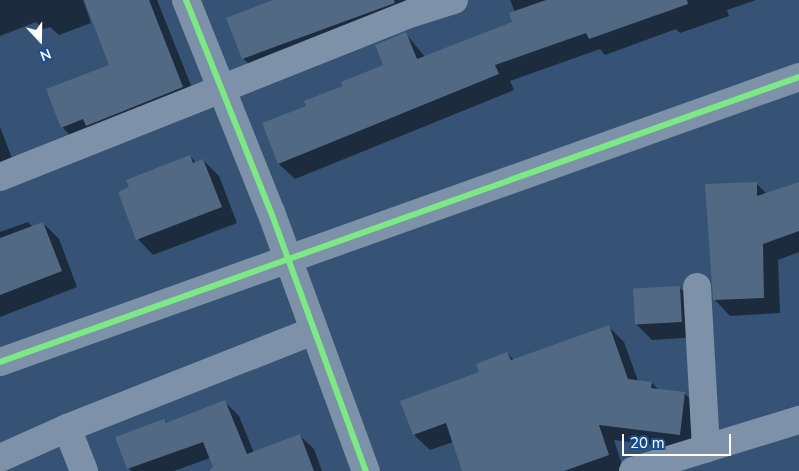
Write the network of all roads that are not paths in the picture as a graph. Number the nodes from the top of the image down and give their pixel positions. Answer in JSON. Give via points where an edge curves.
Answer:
{"nodes":[{"id":1,"x":186,"y":0,"type":"edge"},
{"id":2,"x":454,"y":0,"type":"edge"},
{"id":3,"x":799,"y":77,"type":"edge"},
{"id":4,"x":222,"y":89,"type":"junction"},
{"id":5,"x":0,"y":177,"type":"edge"},
{"id":6,"x":288,"y":262,"type":"junction"},
{"id":7,"x":697,"y":287,"type":"dead end"},
{"id":8,"x":313,"y":330,"type":"junction"},
{"id":9,"x":0,"y":362,"type":"edge"},
{"id":10,"x":799,"y":420,"type":"edge"},
{"id":11,"x":67,"y":428,"type":"junction"},
{"id":12,"x":706,"y":449,"type":"junction"},
{"id":13,"x":0,"y":458,"type":"edge"},
{"id":14,"x":84,"y":471,"type":"edge"},
{"id":15,"x":366,"y":471,"type":"edge"},
{"id":16,"x":633,"y":471,"type":"edge"}],
"edges":[{"from":1,"to":4,"type":"street"},
{"from":2,"to":4,"type":"street"},
{"from":3,"to":6,"type":"street"},
{"from":4,"to":5,"type":"street"},
{"from":4,"to":6,"type":"street"},
{"from":6,"to":8,"type":"street"},
{"from":6,"to":9,"type":"street"},
{"from":7,"to":12,"type":"street"},
{"from":8,"to":11,"type":"street"},
{"from":8,"to":15,"type":"street"},
{"from":10,"to":12,"type":"street"},
{"from":11,"to":13,"type":"street"},
{"from":11,"to":14,"type":"street"},
{"from":12,"to":16,"type":"street"}]}
